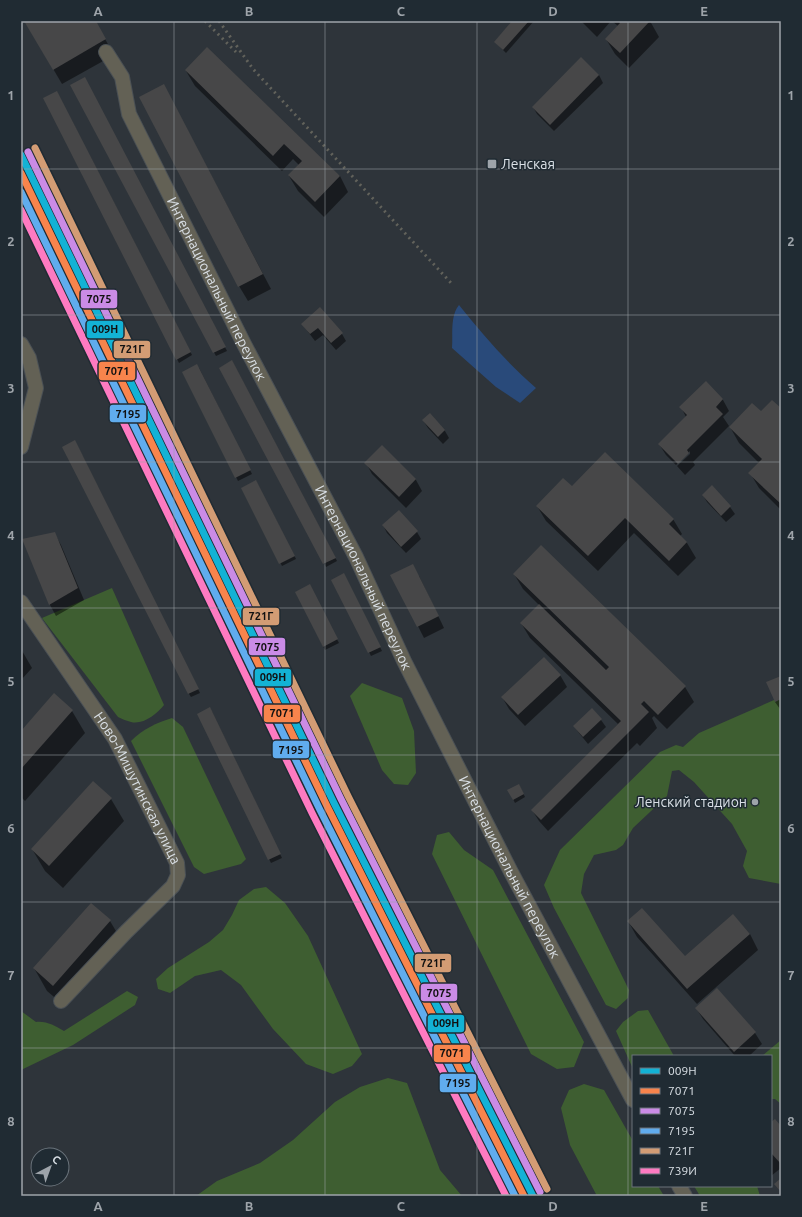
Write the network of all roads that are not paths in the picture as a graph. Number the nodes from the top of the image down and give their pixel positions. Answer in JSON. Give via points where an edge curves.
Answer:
{"nodes":[{"id":1,"x":106,"y":52,"type":"dead end"},
{"id":2,"x":21,"y":344,"type":"edge"},
{"id":3,"x":21,"y":447,"type":"edge"},
{"id":4,"x":21,"y":602,"type":"edge"},
{"id":5,"x":61,"y":1001,"type":"dead end"},
{"id":6,"x":632,"y":1098,"type":"edge"},
{"id":7,"x":680,"y":1187,"type":"edge"},
{"id":8,"x":685,"y":1196,"type":"edge"}],
"edges":[{"from":1,"to":6,"type":"street","name":"Интернациональный переулок","via":[[122,77],[129,114],[244,344],[356,557],[404,661],[511,872]]},
{"from":2,"to":3,"type":"street","via":[[29,358],[36,388]]},
{"from":4,"to":5,"type":"street","name":"Ново-Мишутинская улица","via":[[115,739],[177,863],[178,875],[173,886]]},
{"from":7,"to":8,"type":"street"}]}
